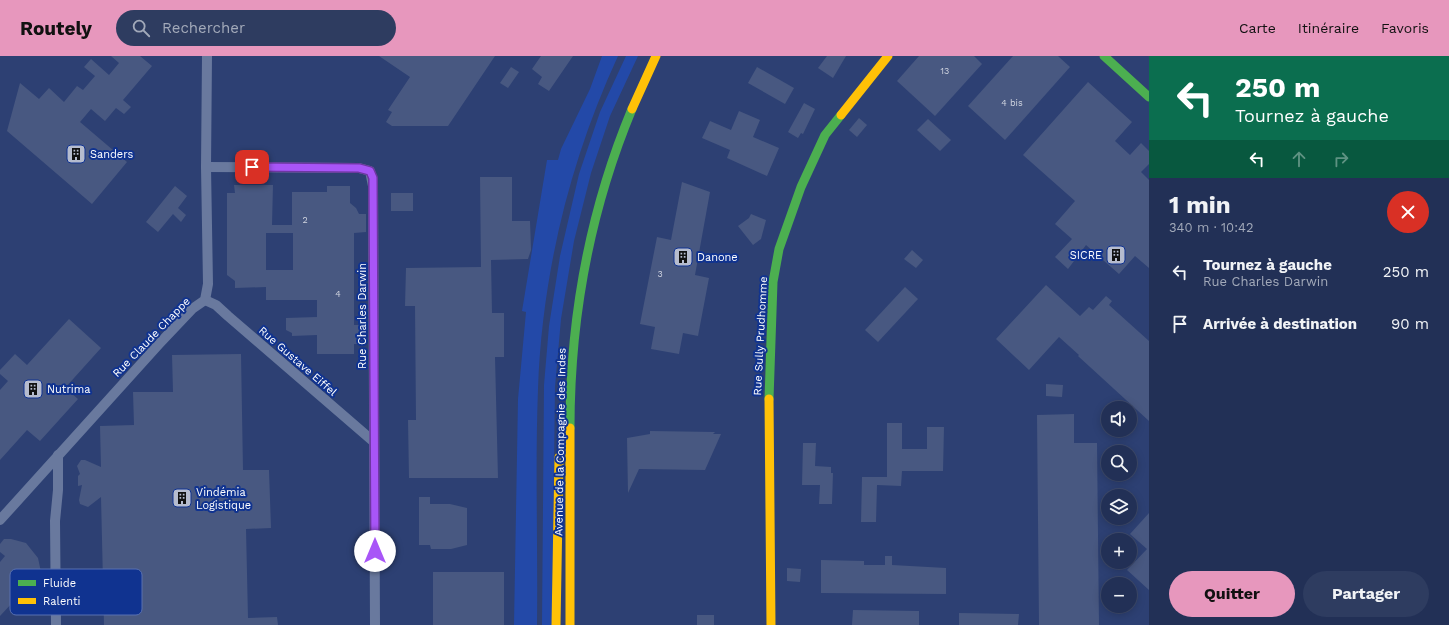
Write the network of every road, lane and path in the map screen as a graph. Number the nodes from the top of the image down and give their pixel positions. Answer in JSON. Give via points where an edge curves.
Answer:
{"nodes":[{"id":1,"x":207,"y":56,"type":"edge"},
{"id":2,"x":656,"y":56,"type":"edge"},
{"id":3,"x":888,"y":56,"type":"edge"},
{"id":4,"x":1104,"y":56,"type":"edge"},
{"id":5,"x":1149,"y":96,"type":"edge"},
{"id":6,"x":623,"y":107,"type":"dead end"},
{"id":7,"x":206,"y":167,"type":"junction"},
{"id":8,"x":204,"y":300,"type":"junction"},
{"id":9,"x":568,"y":317,"type":"dead end"},
{"id":10,"x":566,"y":330,"type":"dead end"},
{"id":11,"x":561,"y":394,"type":"dead end"},
{"id":12,"x":374,"y":442,"type":"junction"},
{"id":13,"x":560,"y":446,"type":"dead end"},
{"id":14,"x":58,"y":455,"type":"junction"},
{"id":15,"x":0,"y":520,"type":"edge"},
{"id":16,"x":55,"y":569,"type":"edge"},
{"id":17,"x":56,"y":615,"type":"edge"},
{"id":18,"x":56,"y":625,"type":"edge"},
{"id":19,"x":375,"y":625,"type":"edge"},
{"id":20,"x":556,"y":625,"type":"edge"},
{"id":21,"x":570,"y":625,"type":"edge"},
{"id":22,"x":771,"y":625,"type":"edge"}],
"edges":[{"from":1,"to":7,"type":"street","name":"Rue Claude Chappe"},
{"from":2,"to":21,"type":"main road","name":"Avenue de la Compagnie des Indes","via":[[626,123],[608,176],[580,295],[573,348],[570,408]]},
{"from":3,"to":22,"type":"main road","name":"Rue Sully Prudhomme","via":[[826,135],[801,186],[779,249],[773,282],[768,421]]},
{"from":4,"to":5,"type":"main road"},
{"from":6,"to":9,"type":"main road","via":[[586,227]]},
{"from":7,"to":8,"type":"street","name":"Rue Claude Chappe","via":[[208,284]]},
{"from":7,"to":12,"type":"street","name":"Rue Charles Darwin","via":[[359,168],[370,171],[373,186]]},
{"from":8,"to":12,"type":"street","name":"Rue Gustave Eiffel","via":[[216,305]]},
{"from":8,"to":14,"type":"street","name":"Rue Claude Chappe","via":[[159,344]]},
{"from":10,"to":11,"type":"main road","name":"Avenue de la Compagnie des Indes"},
{"from":12,"to":19,"type":"street","name":"Rue Charles Darwin"},
{"from":13,"to":20,"type":"main road","name":"Avenue de la Compagnie des Indes"},
{"from":14,"to":15,"type":"street","name":"Rue Claude Chappe"},
{"from":14,"to":16,"type":"street"},
{"from":17,"to":18,"type":"street"}]}
